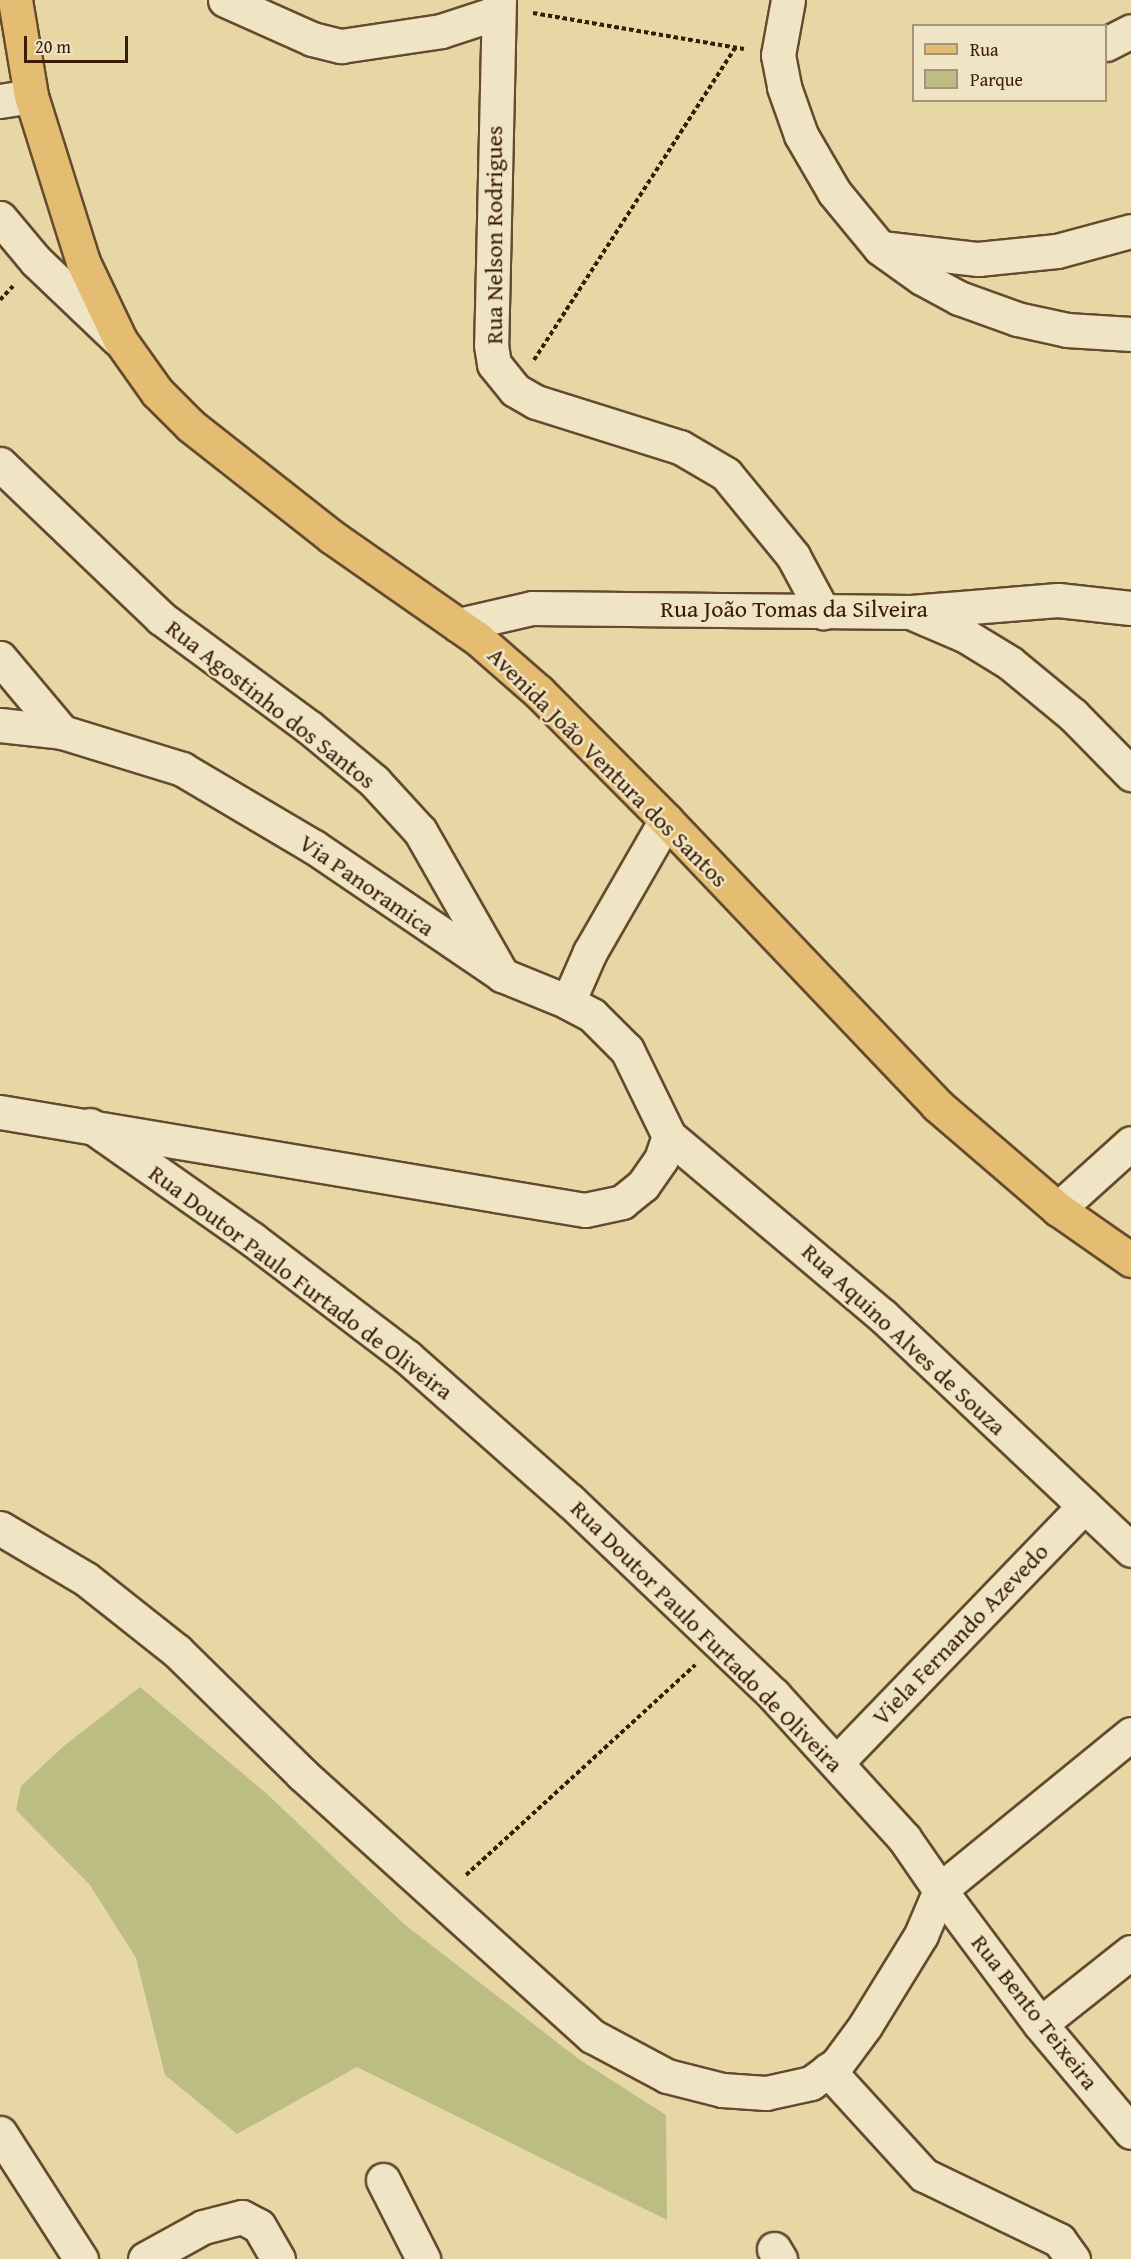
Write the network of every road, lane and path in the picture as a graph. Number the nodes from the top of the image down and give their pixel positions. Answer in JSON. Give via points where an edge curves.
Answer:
{"nodes":[{"id":1,"x":15,"y":0,"type":"edge"},
{"id":2,"x":225,"y":0,"type":"edge"},
{"id":3,"x":788,"y":0,"type":"edge"},
{"id":4,"x":497,"y":7,"type":"edge"},
{"id":5,"x":1131,"y":31,"type":"edge"},
{"id":6,"x":1107,"y":43,"type":"edge"},
{"id":7,"x":735,"y":48,"type":"junction"},
{"id":8,"x":778,"y":55,"type":"junction"},
{"id":9,"x":15,"y":98,"type":"edge"},
{"id":10,"x":0,"y":218,"type":"edge"},
{"id":11,"x":1131,"y":231,"type":"edge"},
{"id":12,"x":880,"y":248,"type":"junction"},
{"id":13,"x":1131,"y":334,"type":"edge"},
{"id":14,"x":120,"y":340,"type":"junction"},
{"id":15,"x":515,"y":390,"type":"junction"},
{"id":16,"x":0,"y":464,"type":"edge"},
{"id":17,"x":1131,"y":608,"type":"edge"},
{"id":18,"x":823,"y":612,"type":"junction"},
{"id":19,"x":911,"y":612,"type":"junction"},
{"id":20,"x":458,"y":625,"type":"junction"},
{"id":21,"x":0,"y":658,"type":"edge"},
{"id":22,"x":0,"y":725,"type":"edge"},
{"id":23,"x":62,"y":732,"type":"junction"},
{"id":24,"x":1131,"y":774,"type":"edge"},
{"id":25,"x":666,"y":820,"type":"junction"},
{"id":26,"x":502,"y":975,"type":"junction"},
{"id":27,"x":568,"y":1002,"type":"junction"},
{"id":28,"x":0,"y":1112,"type":"edge"},
{"id":29,"x":90,"y":1125,"type":"junction"},
{"id":30,"x":669,"y":1136,"type":"junction"},
{"id":31,"x":1131,"y":1143,"type":"edge"},
{"id":32,"x":1058,"y":1209,"type":"junction"},
{"id":33,"x":1131,"y":1260,"type":"edge"},
{"id":34,"x":1084,"y":1506,"type":"junction"},
{"id":35,"x":0,"y":1528,"type":"edge"},
{"id":36,"x":1131,"y":1550,"type":"edge"},
{"id":37,"x":720,"y":1643,"type":"junction"},
{"id":38,"x":1131,"y":1734,"type":"edge"},
{"id":39,"x":837,"y":1762,"type":"junction"},
{"id":40,"x":940,"y":1890,"type":"junction"},
{"id":41,"x":438,"y":1900,"type":"junction"},
{"id":42,"x":1131,"y":1952,"type":"edge"},
{"id":43,"x":1040,"y":2024,"type":"junction"},
{"id":44,"x":828,"y":2070,"type":"junction"},
{"id":45,"x":1131,"y":2132,"type":"edge"},
{"id":46,"x":0,"y":2133,"type":"edge"},
{"id":47,"x":383,"y":2180,"type":"dead end"},
{"id":48,"x":81,"y":2259,"type":"edge"},
{"id":49,"x":145,"y":2259,"type":"edge"},
{"id":50,"x":278,"y":2259,"type":"edge"},
{"id":51,"x":423,"y":2259,"type":"edge"},
{"id":52,"x":1073,"y":2259,"type":"edge"}],
"edges":[{"from":1,"to":9,"type":"main road","name":"Avenida João Ventura dos Santos"},
{"from":2,"to":4,"type":"street","via":[[312,39],[341,46],[441,31]]},
{"from":3,"to":8,"type":"street"},
{"from":4,"to":7,"type":"path"},
{"from":4,"to":15,"type":"street","name":"Rua Nelson Rodrigues","via":[[491,345],[494,364]]},
{"from":5,"to":6,"type":"street"},
{"from":7,"to":8,"type":"path"},
{"from":7,"to":15,"type":"path"},
{"from":8,"to":12,"type":"street","via":[[784,87],[801,135],[834,192]]},
{"from":9,"to":14,"type":"main road","name":"Avenida João Ventura dos Santos"},
{"from":10,"to":14,"type":"street","via":[[36,261]]},
{"from":11,"to":12,"type":"street","via":[[1057,251],[978,259]]},
{"from":12,"to":13,"type":"street","via":[[959,298],[1017,319],[1067,330]]},
{"from":14,"to":20,"type":"main road","name":"Avenida João Ventura dos Santos","via":[[157,392],[191,426],[332,537]]},
{"from":15,"to":18,"type":"street","name":"Rua Nelson Rodrigues","via":[[564,413],[680,447],[726,474],[793,556]]},
{"from":16,"to":26,"type":"street","name":"Rua Agostinho dos Santos","via":[[161,618],[309,727],[374,781],[420,831]]},
{"from":17,"to":19,"type":"street","name":"Rua João Tomas da Silveira","via":[[1058,600]]},
{"from":18,"to":19,"type":"street","name":"Rua João Tomas da Silveira"},
{"from":18,"to":20,"type":"street","name":"Rua João Tomas da Silveira","via":[[532,608]]},
{"from":19,"to":24,"type":"street","via":[[966,636],[1010,663],[1074,715]]},
{"from":20,"to":25,"type":"main road","name":"Avenida João Ventura dos Santos","via":[[539,692]]},
{"from":21,"to":23,"type":"street"},
{"from":22,"to":23,"type":"street","name":"Via Panoramica"},
{"from":23,"to":26,"type":"street","name":"Via Panoramica","via":[[182,769],[229,794]]},
{"from":25,"to":27,"type":"street","via":[[590,952]]},
{"from":25,"to":32,"type":"main road","name":"Avenida João Ventura dos Santos","via":[[937,1105]]},
{"from":26,"to":27,"type":"street","name":"Via Panoramica"},
{"from":27,"to":30,"type":"street","name":"Via Panoramica","via":[[592,1015],[627,1050]]},
{"from":28,"to":29,"type":"street"},
{"from":29,"to":30,"type":"street","via":[[585,1210],[621,1202],[643,1185],[661,1159]]},
{"from":29,"to":37,"type":"street","name":"Rua Doutor Paulo Furtado de Oliveira","via":[[252,1239],[407,1357],[570,1501]]},
{"from":30,"to":34,"type":"street","name":"Rua Aquino Alves de Souza","via":[[883,1316]]},
{"from":31,"to":32,"type":"street"},
{"from":32,"to":33,"type":"main road","name":"Avenida João Ventura dos Santos"},
{"from":34,"to":36,"type":"street","name":"Rua Aquino Alves de Souza"},
{"from":34,"to":39,"type":"street","name":"Viela Fernando Azevedo"},
{"from":35,"to":41,"type":"street","via":[[86,1579],[177,1651]]},
{"from":37,"to":39,"type":"street","name":"Rua Doutor Paulo Furtado de Oliveira"},
{"from":37,"to":41,"type":"path"},
{"from":38,"to":40,"type":"street"},
{"from":39,"to":40,"type":"street","name":"Rua Doutor Paulo Furtado de Oliveira","via":[[904,1838]]},
{"from":40,"to":43,"type":"street","name":"Rua Bento Teixeira"},
{"from":40,"to":44,"type":"street","via":[[921,1935],[871,2018],[837,2064]]},
{"from":41,"to":44,"type":"street","via":[[592,2036],[667,2076],[722,2090],[766,2093],[811,2083]]},
{"from":42,"to":43,"type":"street"},
{"from":43,"to":45,"type":"street","name":"Rua Bento Teixeira"},
{"from":44,"to":52,"type":"street","via":[[924,2175],[1059,2240]]},
{"from":46,"to":48,"type":"street"},
{"from":47,"to":51,"type":"street"},
{"from":49,"to":50,"type":"street","via":[[203,2227],[242,2217],[259,2226]]}]}
